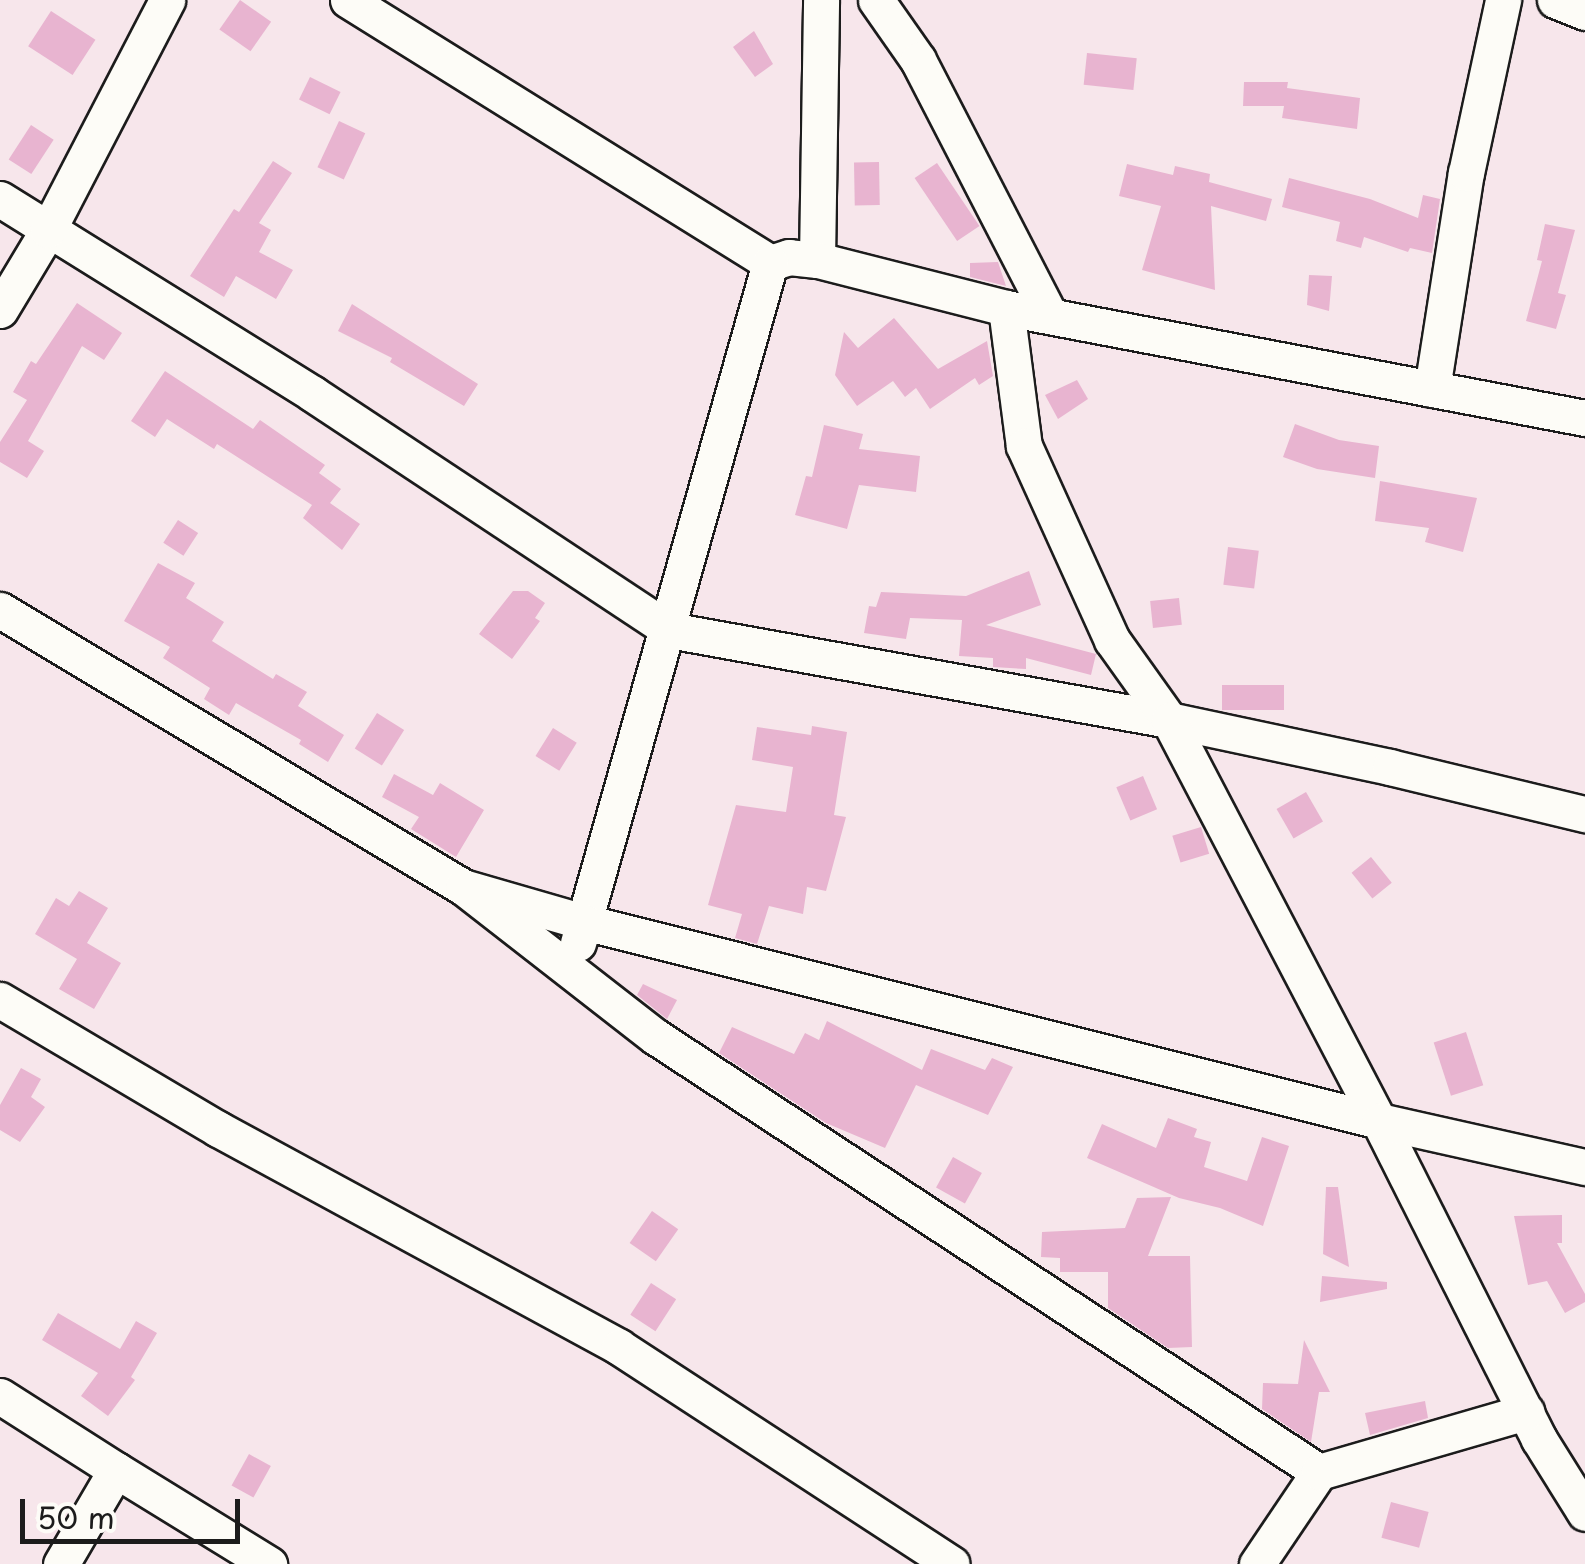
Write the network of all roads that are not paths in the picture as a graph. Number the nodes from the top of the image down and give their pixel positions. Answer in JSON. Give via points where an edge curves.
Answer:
{"nodes":[{"id":1,"x":167,"y":0,"type":"edge"},
{"id":2,"x":348,"y":0,"type":"edge"},
{"id":3,"x":821,"y":0,"type":"edge"},
{"id":4,"x":876,"y":0,"type":"edge"},
{"id":5,"x":1503,"y":0,"type":"edge"},
{"id":6,"x":1556,"y":0,"type":"edge"},
{"id":7,"x":1585,"y":12,"type":"edge"},
{"id":8,"x":0,"y":199,"type":"edge"},
{"id":9,"x":48,"y":230,"type":"junction"},
{"id":10,"x":817,"y":260,"type":"junction"},
{"id":11,"x":770,"y":262,"type":"junction"},
{"id":12,"x":1006,"y":308,"type":"junction"},
{"id":13,"x":0,"y":310,"type":"edge"},
{"id":14,"x":1050,"y":316,"type":"junction"},
{"id":15,"x":1432,"y":389,"type":"junction"},
{"id":16,"x":1585,"y":418,"type":"edge"},
{"id":17,"x":0,"y":610,"type":"edge"},
{"id":18,"x":668,"y":630,"type":"junction"},
{"id":19,"x":1169,"y":720,"type":"junction"},
{"id":20,"x":1585,"y":814,"type":"edge"},
{"id":21,"x":463,"y":887,"type":"junction"},
{"id":22,"x":584,"y":922,"type":"junction"},
{"id":23,"x":569,"y":972,"type":"junction"},
{"id":24,"x":0,"y":1000,"type":"edge"},
{"id":25,"x":1380,"y":1121,"type":"junction"},
{"id":26,"x":1585,"y":1166,"type":"edge"},
{"id":27,"x":0,"y":1396,"type":"edge"},
{"id":28,"x":1526,"y":1412,"type":"junction"},
{"id":29,"x":116,"y":1470,"type":"junction"},
{"id":30,"x":1319,"y":1472,"type":"junction"},
{"id":31,"x":1585,"y":1512,"type":"edge"},
{"id":32,"x":61,"y":1564,"type":"edge"},
{"id":33,"x":269,"y":1564,"type":"edge"},
{"id":34,"x":952,"y":1564,"type":"edge"},
{"id":35,"x":1257,"y":1564,"type":"edge"}],
"edges":[{"from":1,"to":9,"type":"street"},
{"from":2,"to":11,"type":"street"},
{"from":3,"to":10,"type":"street"},
{"from":4,"to":14,"type":"street","via":[[918,60]]},
{"from":5,"to":15,"type":"street","via":[[1466,173]]},
{"from":6,"to":7,"type":"street"},
{"from":8,"to":9,"type":"street"},
{"from":9,"to":13,"type":"street"},
{"from":9,"to":18,"type":"street","via":[[313,394]]},
{"from":10,"to":11,"type":"street"},
{"from":10,"to":12,"type":"street"},
{"from":11,"to":18,"type":"street"},
{"from":12,"to":14,"type":"street"},
{"from":12,"to":19,"type":"street","via":[[1017,417],[1036,480],[1112,640]]},
{"from":14,"to":15,"type":"street"},
{"from":15,"to":16,"type":"street"},
{"from":17,"to":21,"type":"street"},
{"from":18,"to":19,"type":"street"},
{"from":18,"to":22,"type":"street"},
{"from":19,"to":20,"type":"street"},
{"from":19,"to":25,"type":"street"},
{"from":21,"to":22,"type":"street"},
{"from":21,"to":23,"type":"street"},
{"from":22,"to":23,"type":"street"},
{"from":22,"to":25,"type":"street"},
{"from":23,"to":30,"type":"street","via":[[672,1047]]},
{"from":24,"to":34,"type":"street","via":[[218,1130],[619,1347]]},
{"from":25,"to":26,"type":"street"},
{"from":25,"to":28,"type":"street"},
{"from":27,"to":29,"type":"street"},
{"from":28,"to":30,"type":"street"},
{"from":28,"to":31,"type":"street"},
{"from":29,"to":32,"type":"street"},
{"from":29,"to":33,"type":"street"},
{"from":30,"to":35,"type":"street"}]}
